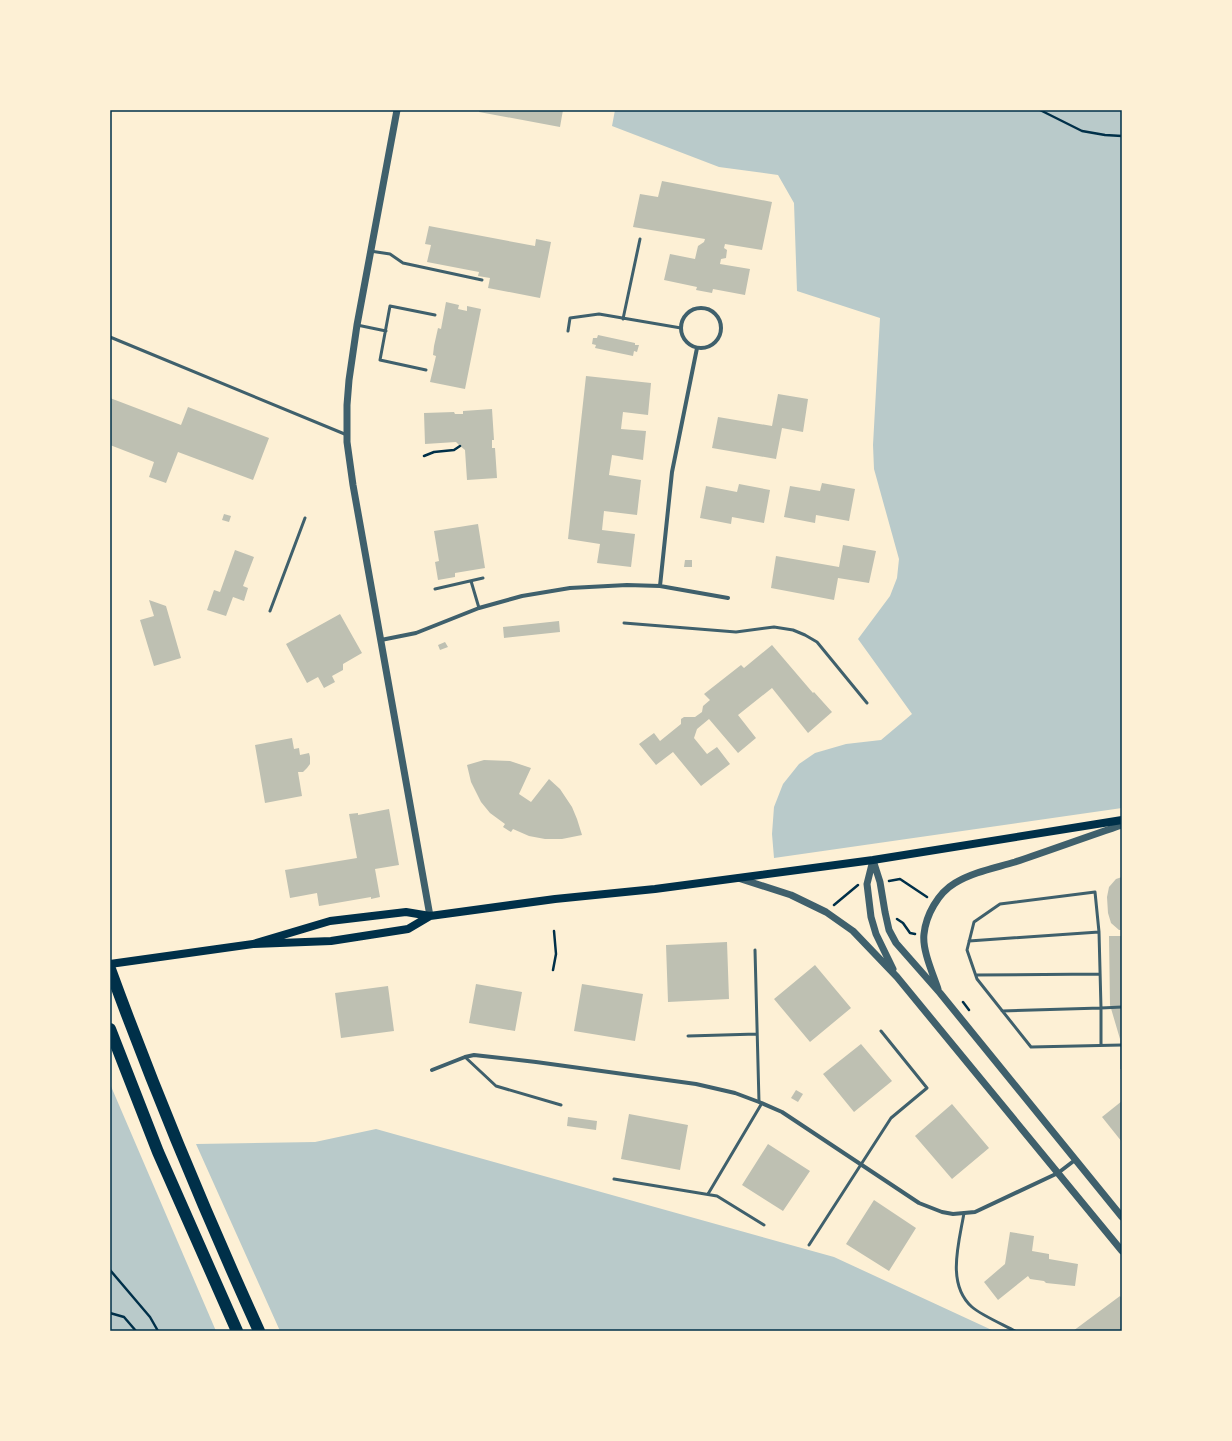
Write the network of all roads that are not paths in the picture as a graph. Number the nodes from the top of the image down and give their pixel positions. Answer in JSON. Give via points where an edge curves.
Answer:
{"nodes":[{"id":1,"x":397,"y":110,"type":"edge"},
{"id":2,"x":640,"y":239,"type":"dead end"},
{"id":3,"x":370,"y":252,"type":"junction"},
{"id":4,"x":482,"y":280,"type":"dead end"},
{"id":5,"x":436,"y":315,"type":"dead end"},
{"id":6,"x":623,"y":319,"type":"junction"},
{"id":7,"x":357,"y":326,"type":"junction"},
{"id":8,"x":681,"y":328,"type":"junction"},
{"id":9,"x":386,"y":331,"type":"junction"},
{"id":10,"x":568,"y":331,"type":"dead end"},
{"id":11,"x":110,"y":337,"type":"edge"},
{"id":12,"x":697,"y":348,"type":"junction"},
{"id":13,"x":426,"y":370,"type":"dead end"},
{"id":14,"x":347,"y":435,"type":"junction"},
{"id":15,"x":305,"y":518,"type":"dead end"},
{"id":16,"x":483,"y":578,"type":"dead end"},
{"id":17,"x":471,"y":580,"type":"junction"},
{"id":18,"x":660,"y":586,"type":"junction"},
{"id":19,"x":435,"y":589,"type":"dead end"},
{"id":20,"x":728,"y":598,"type":"dead end"},
{"id":21,"x":479,"y":608,"type":"junction"},
{"id":22,"x":270,"y":611,"type":"dead end"},
{"id":23,"x":624,"y":624,"type":"dead end"},
{"id":24,"x":381,"y":640,"type":"junction"},
{"id":25,"x":867,"y":703,"type":"dead end"},
{"id":26,"x":1122,"y":820,"type":"edge"},
{"id":27,"x":1122,"y":825,"type":"edge"},
{"id":28,"x":873,"y":860,"type":"junction"},
{"id":29,"x":738,"y":878,"type":"junction"},
{"id":30,"x":430,"y":916,"type":"junction"},
{"id":31,"x":1099,"y":932,"type":"junction"},
{"id":32,"x":970,"y":941,"type":"junction"},
{"id":33,"x":253,"y":944,"type":"junction"},
{"id":34,"x":755,"y":950,"type":"dead end"},
{"id":35,"x":110,"y":964,"type":"edge"},
{"id":36,"x":110,"y":969,"type":"edge"},
{"id":37,"x":1100,"y":974,"type":"junction"},
{"id":38,"x":976,"y":975,"type":"junction"},
{"id":39,"x":897,"y":977,"type":"junction"},
{"id":40,"x":940,"y":993,"type":"junction"},
{"id":41,"x":1122,"y":1007,"type":"edge"},
{"id":42,"x":1100,"y":1008,"type":"junction"},
{"id":43,"x":1002,"y":1011,"type":"junction"},
{"id":44,"x":110,"y":1029,"type":"edge"},
{"id":45,"x":881,"y":1031,"type":"dead end"},
{"id":46,"x":757,"y":1034,"type":"junction"},
{"id":47,"x":688,"y":1036,"type":"dead end"},
{"id":48,"x":1122,"y":1045,"type":"edge"},
{"id":49,"x":1101,"y":1046,"type":"junction"},
{"id":50,"x":465,"y":1057,"type":"junction"},
{"id":51,"x":432,"y":1070,"type":"dead end"},
{"id":52,"x":761,"y":1102,"type":"junction"},
{"id":53,"x":561,"y":1105,"type":"dead end"},
{"id":54,"x":1075,"y":1160,"type":"junction"},
{"id":55,"x":861,"y":1165,"type":"junction"},
{"id":56,"x":1058,"y":1173,"type":"junction"},
{"id":57,"x":614,"y":1179,"type":"dead end"},
{"id":58,"x":708,"y":1194,"type":"junction"},
{"id":59,"x":964,"y":1214,"type":"junction"},
{"id":60,"x":1122,"y":1217,"type":"edge"},
{"id":61,"x":764,"y":1225,"type":"dead end"},
{"id":62,"x":809,"y":1245,"type":"dead end"},
{"id":63,"x":1122,"y":1251,"type":"edge"},
{"id":64,"x":237,"y":1331,"type":"edge"},
{"id":65,"x":259,"y":1331,"type":"edge"},
{"id":66,"x":1015,"y":1331,"type":"edge"}],
"edges":[{"from":1,"to":3,"type":"street"},
{"from":2,"to":6,"type":"lane"},
{"from":3,"to":4,"type":"lane","via":[[390,254],[403,263]]},
{"from":3,"to":7,"type":"street"},
{"from":5,"to":9,"type":"lane","via":[[390,306]]},
{"from":6,"to":8,"type":"lane"},
{"from":6,"to":10,"type":"lane","via":[[599,314],[570,318]]},
{"from":7,"to":9,"type":"lane"},
{"from":7,"to":14,"type":"street","via":[[348,393]]},
{"from":8,"to":12,"type":"street","via":[[683,337]]},
{"from":8,"to":12,"type":"street","via":[[688,313],[696,309],[705,309],[716,316],[721,328],[718,339],[709,347]]},
{"from":9,"to":13,"type":"lane","via":[[380,360]]},
{"from":11,"to":14,"type":"lane"},
{"from":12,"to":18,"type":"street","via":[[672,472]]},
{"from":14,"to":24,"type":"street","via":[[353,485]]},
{"from":15,"to":22,"type":"lane"},
{"from":16,"to":17,"type":"lane"},
{"from":17,"to":19,"type":"lane"},
{"from":17,"to":21,"type":"lane"},
{"from":18,"to":20,"type":"street"},
{"from":18,"to":21,"type":"street","via":[[570,588],[522,596]]},
{"from":21,"to":24,"type":"street","via":[[416,633]]},
{"from":23,"to":25,"type":"lane","via":[[736,632],[774,627],[793,630],[817,642]]},
{"from":24,"to":30,"type":"street"},
{"from":26,"to":28,"type":"main road"},
{"from":27,"to":40,"type":"street","via":[[973,874],[943,893],[931,911],[923,936],[926,955]]},
{"from":28,"to":29,"type":"main road"},
{"from":28,"to":39,"type":"street","via":[[867,884],[871,917],[876,934]]},
{"from":28,"to":40,"type":"street","via":[[889,930],[896,943]]},
{"from":29,"to":30,"type":"main road"},
{"from":29,"to":39,"type":"street","via":[[791,894],[826,912],[853,931]]},
{"from":30,"to":33,"type":"main road","via":[[406,912],[330,921]]},
{"from":30,"to":33,"type":"main road","via":[[403,930],[331,941]]},
{"from":31,"to":32,"type":"lane"},
{"from":31,"to":32,"type":"lane","via":[[1095,892],[1000,904],[974,922]]},
{"from":31,"to":37,"type":"lane"},
{"from":32,"to":38,"type":"lane","via":[[967,950]]},
{"from":33,"to":35,"type":"main road"},
{"from":34,"to":46,"type":"lane"},
{"from":36,"to":65,"type":"highway","via":[[178,1145]]},
{"from":37,"to":38,"type":"lane"},
{"from":37,"to":42,"type":"lane"},
{"from":38,"to":43,"type":"lane"},
{"from":39,"to":56,"type":"street"},
{"from":40,"to":54,"type":"street"},
{"from":41,"to":42,"type":"lane"},
{"from":42,"to":43,"type":"lane"},
{"from":42,"to":49,"type":"lane"},
{"from":43,"to":49,"type":"lane","via":[[1031,1047]]},
{"from":44,"to":64,"type":"highway","via":[[158,1152]]},
{"from":45,"to":55,"type":"lane","via":[[927,1088],[891,1118]]},
{"from":46,"to":47,"type":"lane"},
{"from":46,"to":52,"type":"lane"},
{"from":48,"to":49,"type":"lane"},
{"from":50,"to":51,"type":"street"},
{"from":50,"to":52,"type":"street","via":[[474,1055],[536,1062],[696,1084]]},
{"from":50,"to":53,"type":"lane","via":[[496,1086]]},
{"from":52,"to":55,"type":"street","via":[[782,1112]]},
{"from":52,"to":58,"type":"lane"},
{"from":54,"to":56,"type":"street"},
{"from":54,"to":60,"type":"street"},
{"from":55,"to":59,"type":"street","via":[[919,1203],[942,1212]]},
{"from":55,"to":62,"type":"lane"},
{"from":56,"to":59,"type":"street","via":[[975,1212]]},
{"from":56,"to":63,"type":"street"},
{"from":57,"to":58,"type":"lane"},
{"from":58,"to":61,"type":"lane","via":[[717,1196]]},
{"from":59,"to":66,"type":"lane","via":[[957,1254],[962,1294],[973,1307]]}]}
